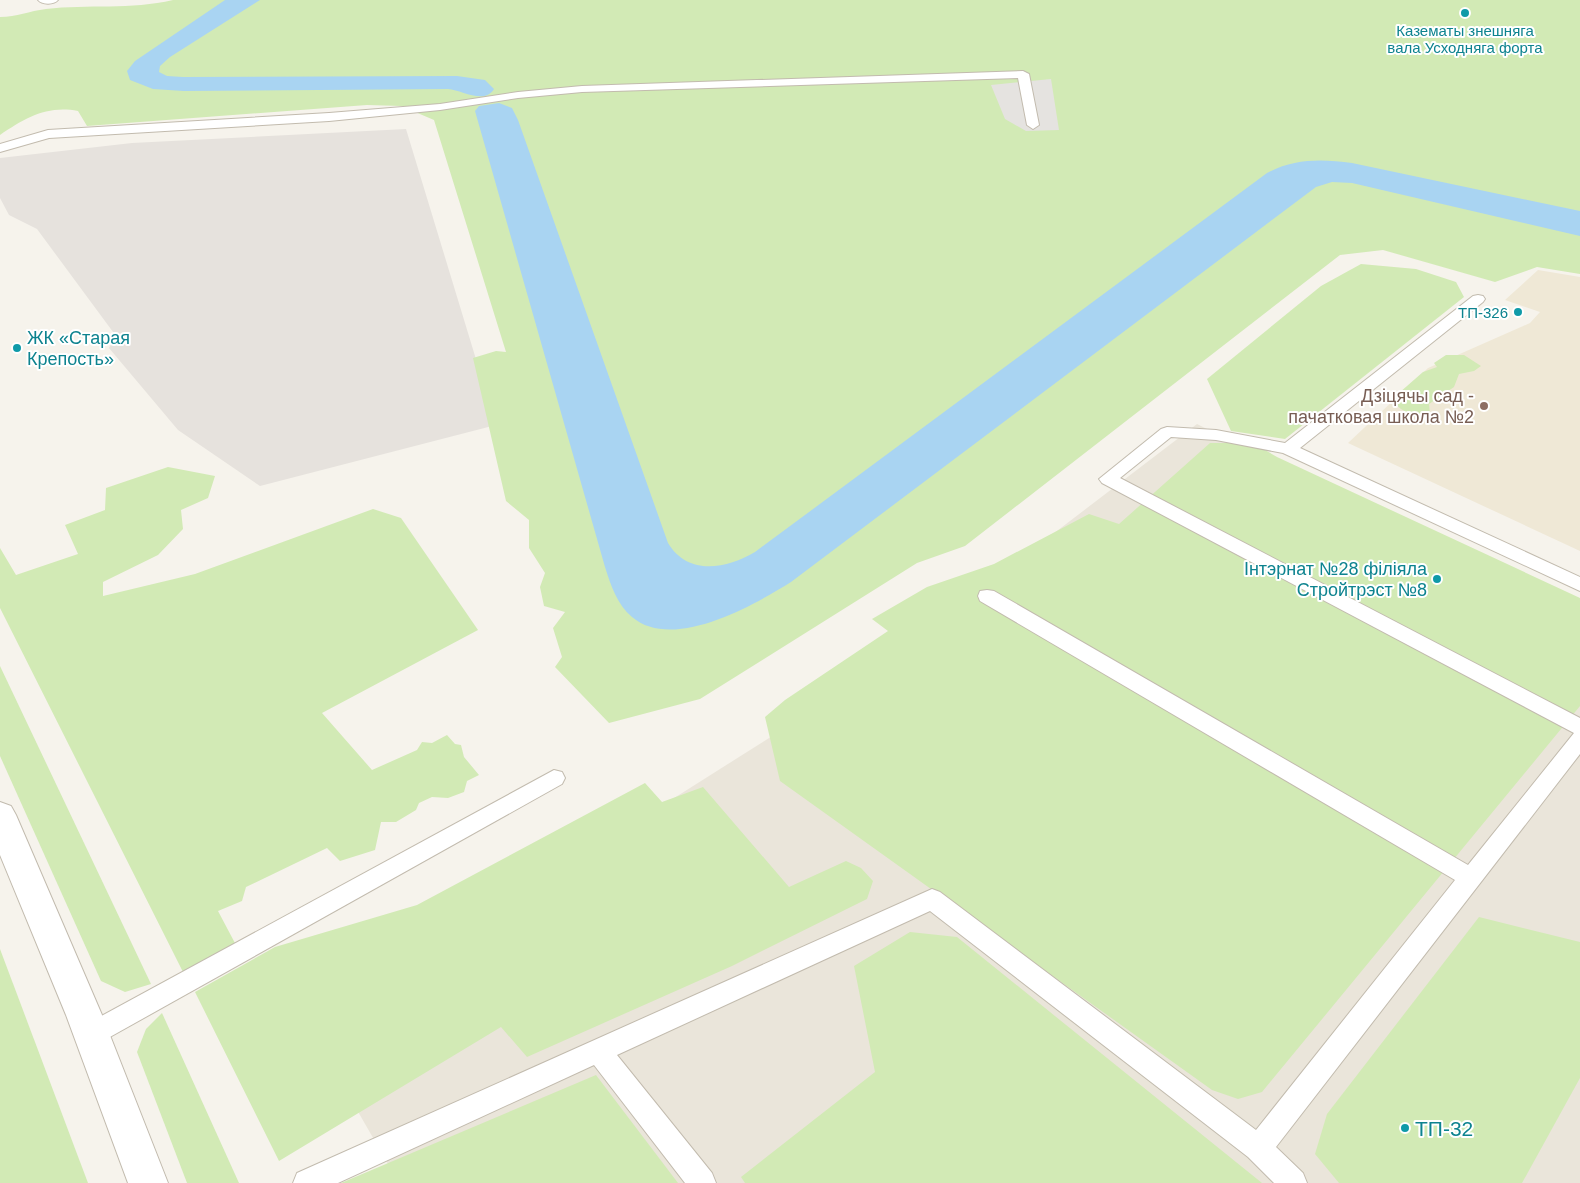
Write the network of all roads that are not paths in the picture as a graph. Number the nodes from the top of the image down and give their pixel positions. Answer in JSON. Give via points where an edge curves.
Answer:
{"nodes":[{"id":1,"x":43,"y":0,"type":"edge"},
{"id":2,"x":54,"y":0,"type":"edge"},
{"id":3,"x":1033,"y":125,"type":"dead end"},
{"id":4,"x":0,"y":148,"type":"edge"},
{"id":5,"x":1478,"y":299,"type":"dead end"},
{"id":6,"x":1288,"y":449,"type":"junction"},
{"id":7,"x":1580,"y":585,"type":"edge"},
{"id":8,"x":987,"y":596,"type":"dead end"},
{"id":9,"x":1580,"y":727,"type":"edge"},
{"id":10,"x":1580,"y":739,"type":"edge"},
{"id":11,"x":554,"y":778,"type":"dead end"},
{"id":12,"x":0,"y":815,"type":"edge"},
{"id":13,"x":1471,"y":878,"type":"junction"},
{"id":14,"x":92,"y":1034,"type":"junction"},
{"id":15,"x":598,"y":1050,"type":"junction"},
{"id":16,"x":1258,"y":1148,"type":"junction"},
{"id":17,"x":148,"y":1183,"type":"edge"},
{"id":18,"x":307,"y":1183,"type":"edge"},
{"id":19,"x":702,"y":1183,"type":"edge"},
{"id":20,"x":1293,"y":1183,"type":"edge"}],
"edges":[{"from":1,"to":2,"type":"lane"},
{"from":3,"to":4,"type":"lane","via":[[1023,74],[582,89],[329,117],[48,134]]},
{"from":5,"to":6,"type":"lane"},
{"from":6,"to":7,"type":"lane"},
{"from":6,"to":9,"type":"lane","via":[[1216,436],[1167,432],[1108,479]]},
{"from":8,"to":13,"type":"lane"},
{"from":10,"to":13,"type":"lane"},
{"from":11,"to":14,"type":"lane"},
{"from":12,"to":14,"type":"street"},
{"from":13,"to":16,"type":"lane"},
{"from":14,"to":17,"type":"street"},
{"from":15,"to":16,"type":"lane","via":[[932,899]]},
{"from":15,"to":18,"type":"lane"},
{"from":15,"to":19,"type":"lane"},
{"from":16,"to":20,"type":"lane"}]}
